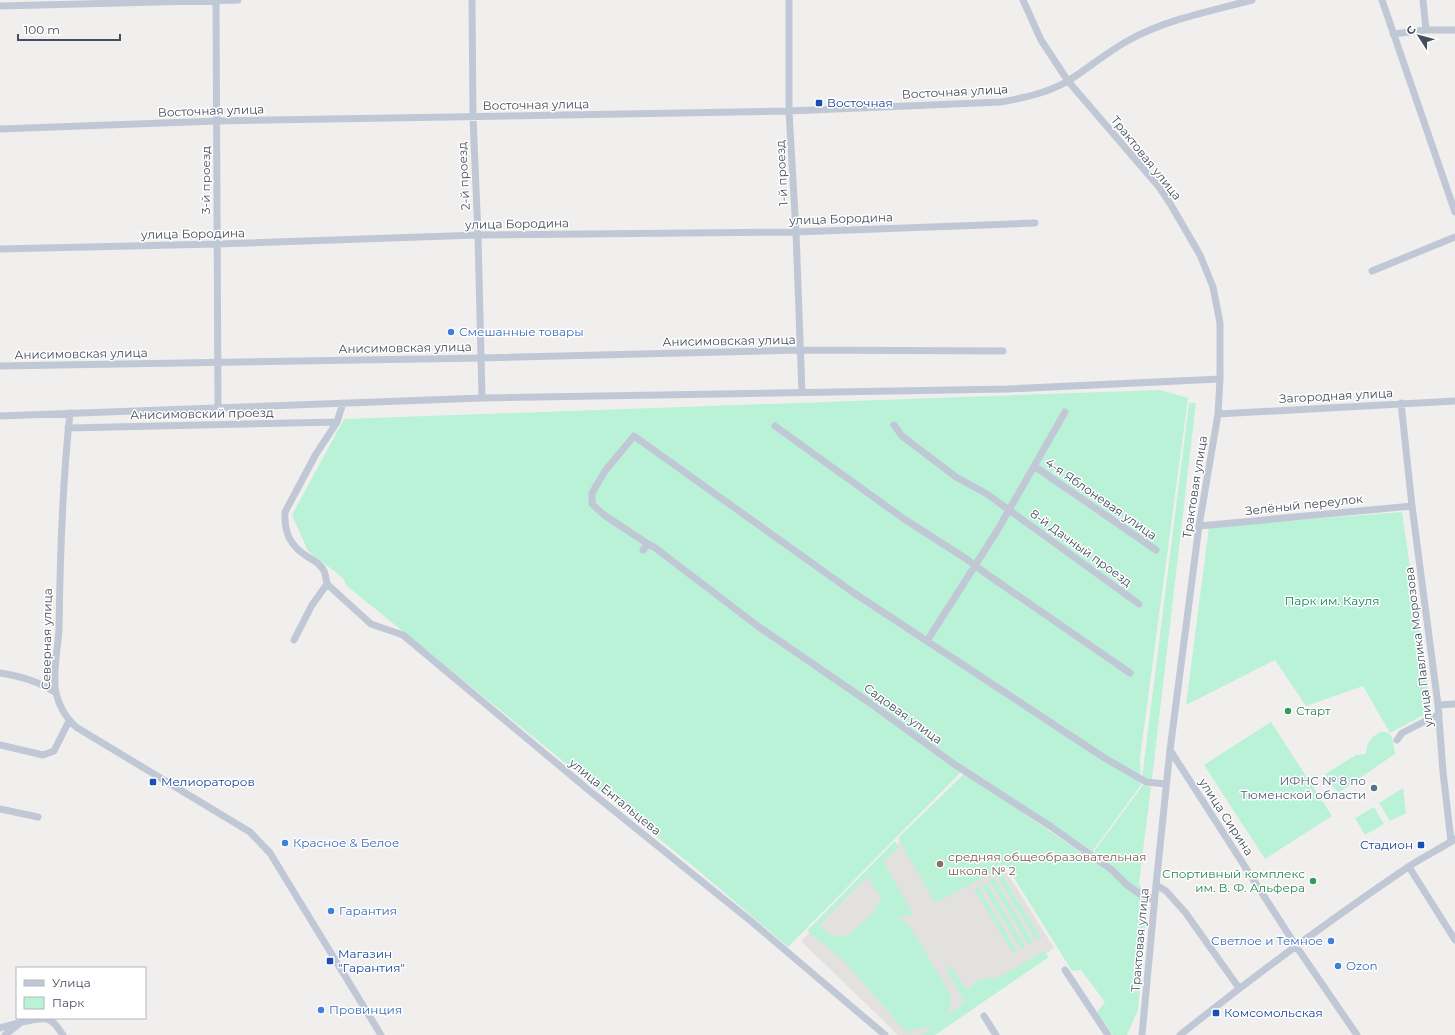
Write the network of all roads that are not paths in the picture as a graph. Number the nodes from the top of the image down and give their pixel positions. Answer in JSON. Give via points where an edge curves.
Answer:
{"nodes":[{"id":1,"x":216,"y":0,"type":"edge"},
{"id":2,"x":238,"y":0,"type":"edge"},
{"id":3,"x":472,"y":0,"type":"edge"},
{"id":4,"x":789,"y":0,"type":"edge"},
{"id":5,"x":1023,"y":0,"type":"edge"},
{"id":6,"x":1252,"y":0,"type":"edge"},
{"id":7,"x":1382,"y":0,"type":"edge"},
{"id":8,"x":1422,"y":0,"type":"edge"},
{"id":9,"x":0,"y":6,"type":"edge"},
{"id":10,"x":1426,"y":30,"type":"junction"},
{"id":11,"x":1455,"y":30,"type":"edge"},
{"id":12,"x":1393,"y":34,"type":"junction"},
{"id":13,"x":1068,"y":81,"type":"junction"},
{"id":14,"x":789,"y":111,"type":"junction"},
{"id":15,"x":473,"y":117,"type":"junction"},
{"id":16,"x":217,"y":121,"type":"junction"},
{"id":17,"x":0,"y":129,"type":"edge"},
{"id":18,"x":1452,"y":195,"type":"edge"},
{"id":19,"x":1455,"y":212,"type":"edge"},
{"id":20,"x":1035,"y":223,"type":"dead end"},
{"id":21,"x":796,"y":232,"type":"junction"},
{"id":22,"x":478,"y":235,"type":"junction"},
{"id":23,"x":1455,"y":237,"type":"edge"},
{"id":24,"x":217,"y":244,"type":"junction"},
{"id":25,"x":0,"y":249,"type":"edge"},
{"id":26,"x":1372,"y":271,"type":"dead end"},
{"id":27,"x":800,"y":350,"type":"junction"},
{"id":28,"x":1003,"y":351,"type":"dead end"},
{"id":29,"x":481,"y":358,"type":"junction"},
{"id":30,"x":218,"y":362,"type":"junction"},
{"id":31,"x":0,"y":366,"type":"edge"},
{"id":32,"x":1220,"y":379,"type":"junction"},
{"id":33,"x":802,"y":393,"type":"junction"},
{"id":34,"x":482,"y":398,"type":"junction"},
{"id":35,"x":1455,"y":401,"type":"edge"},
{"id":36,"x":343,"y":403,"type":"junction"},
{"id":37,"x":1401,"y":403,"type":"junction"},
{"id":38,"x":218,"y":408,"type":"junction"},
{"id":39,"x":1065,"y":412,"type":"dead end"},
{"id":40,"x":70,"y":413,"type":"junction"},
{"id":41,"x":1218,"y":414,"type":"junction"},
{"id":42,"x":0,"y":416,"type":"edge"},
{"id":43,"x":337,"y":422,"type":"junction"},
{"id":44,"x":894,"y":425,"type":"dead end"},
{"id":45,"x":774,"y":426,"type":"dead end"},
{"id":46,"x":68,"y":428,"type":"junction"},
{"id":47,"x":1034,"y":466,"type":"junction"},
{"id":48,"x":1412,"y":506,"type":"junction"},
{"id":49,"x":1009,"y":510,"type":"junction"},
{"id":50,"x":1198,"y":526,"type":"junction"},
{"id":51,"x":1156,"y":550,"type":"dead end"},
{"id":52,"x":976,"y":566,"type":"junction"},
{"id":53,"x":327,"y":584,"type":"junction"},
{"id":54,"x":1139,"y":604,"type":"dead end"},
{"id":55,"x":294,"y":640,"type":"dead end"},
{"id":56,"x":927,"y":641,"type":"junction"},
{"id":57,"x":0,"y":672,"type":"edge"},
{"id":58,"x":1130,"y":673,"type":"dead end"},
{"id":59,"x":56,"y":693,"type":"junction"},
{"id":60,"x":1455,"y":704,"type":"edge"},
{"id":61,"x":1438,"y":705,"type":"junction"},
{"id":62,"x":1439,"y":714,"type":"junction"},
{"id":63,"x":69,"y":721,"type":"junction"},
{"id":64,"x":1397,"y":740,"type":"dead end"},
{"id":65,"x":0,"y":745,"type":"edge"},
{"id":66,"x":1170,"y":750,"type":"junction"},
{"id":67,"x":1166,"y":784,"type":"junction"},
{"id":68,"x":0,"y":809,"type":"edge"},
{"id":69,"x":38,"y":817,"type":"dead end"},
{"id":70,"x":1453,"y":840,"type":"edge"},
{"id":71,"x":1409,"y":867,"type":"junction"},
{"id":72,"x":1156,"y":884,"type":"junction"},
{"id":73,"x":1154,"y":899,"type":"junction"},
{"id":74,"x":1455,"y":940,"type":"edge"},
{"id":75,"x":1296,"y":946,"type":"junction"},
{"id":76,"x":1065,"y":970,"type":"dead end"},
{"id":77,"x":1239,"y":988,"type":"junction"},
{"id":78,"x":984,"y":1016,"type":"dead end"},
{"id":79,"x":22,"y":1022,"type":"junction"},
{"id":80,"x":0,"y":1028,"type":"edge"},
{"id":81,"x":5,"y":1035,"type":"edge"},
{"id":82,"x":63,"y":1035,"type":"edge"},
{"id":83,"x":381,"y":1035,"type":"edge"},
{"id":84,"x":885,"y":1035,"type":"edge"},
{"id":85,"x":996,"y":1035,"type":"edge"},
{"id":86,"x":1108,"y":1035,"type":"edge"},
{"id":87,"x":1142,"y":1035,"type":"edge"},
{"id":88,"x":1180,"y":1035,"type":"edge"},
{"id":89,"x":1357,"y":1035,"type":"edge"}],
"edges":[{"from":1,"to":2,"type":"street"},
{"from":1,"to":9,"type":"street"},
{"from":1,"to":16,"type":"street","name":"3-й проезд"},
{"from":3,"to":15,"type":"street","name":"2-й проезд"},
{"from":4,"to":14,"type":"street","name":"1-й проезд"},
{"from":5,"to":13,"type":"street","name":"Трактовая улица","via":[[1041,40]]},
{"from":6,"to":13,"type":"street","name":"Восточная улица","via":[[1163,24],[1130,39]]},
{"from":7,"to":12,"type":"street"},
{"from":8,"to":10,"type":"street"},
{"from":10,"to":11,"type":"street"},
{"from":10,"to":12,"type":"street"},
{"from":12,"to":18,"type":"street"},
{"from":13,"to":14,"type":"street","name":"Восточная улица","via":[[1028,97],[1001,102]]},
{"from":13,"to":32,"type":"street","name":"Трактовая улица","via":[[1159,187],[1200,255],[1213,287],[1220,323]]},
{"from":14,"to":15,"type":"street","name":"Восточная улица"},
{"from":14,"to":21,"type":"street","name":"1-й проезд"},
{"from":15,"to":16,"type":"street","name":"Восточная улица"},
{"from":15,"to":22,"type":"street","name":"2-й проезд"},
{"from":16,"to":17,"type":"street","name":"Восточная улица"},
{"from":16,"to":24,"type":"street","name":"3-й проезд"},
{"from":18,"to":19,"type":"street"},
{"from":20,"to":21,"type":"street","name":"улица Бородина"},
{"from":21,"to":22,"type":"street","name":"улица Бородина"},
{"from":21,"to":27,"type":"street","name":"1-й проезд"},
{"from":22,"to":24,"type":"street","name":"улица Бородина"},
{"from":22,"to":29,"type":"street","name":"2-й проезд"},
{"from":23,"to":26,"type":"street"},
{"from":24,"to":25,"type":"street","name":"улица Бородина"},
{"from":24,"to":30,"type":"street","name":"3-й проезд"},
{"from":27,"to":28,"type":"street","name":"Анисимовская улица"},
{"from":27,"to":29,"type":"street","name":"Анисимовская улица"},
{"from":27,"to":33,"type":"street","name":"1-й проезд"},
{"from":29,"to":30,"type":"street","name":"Анисимовская улица"},
{"from":29,"to":34,"type":"street","name":"2-й проезд"},
{"from":30,"to":31,"type":"street","name":"Анисимовская улица"},
{"from":30,"to":38,"type":"street","name":"3-й проезд"},
{"from":32,"to":33,"type":"street","via":[[1008,389]]},
{"from":32,"to":41,"type":"street","name":"Трактовая улица"},
{"from":33,"to":34,"type":"street"},
{"from":34,"to":36,"type":"street"},
{"from":35,"to":37,"type":"street","name":"Загородная улица"},
{"from":36,"to":38,"type":"street"},
{"from":36,"to":43,"type":"street"},
{"from":37,"to":41,"type":"street","name":"Загородная улица"},
{"from":37,"to":48,"type":"street","name":"улица Павлика Морозова"},
{"from":38,"to":40,"type":"street"},
{"from":39,"to":47,"type":"street"},
{"from":40,"to":42,"type":"street"},
{"from":40,"to":46,"type":"street","name":"Северная улица"},
{"from":41,"to":50,"type":"street","name":"Трактовая улица"},
{"from":43,"to":46,"type":"street","name":"Анисимовский проезд"},
{"from":43,"to":53,"type":"street","via":[[316,454],[285,512],[291,542],[320,566]]},
{"from":44,"to":49,"type":"street","name":"8-й Дачный проезд","via":[[902,436],[956,477]]},
{"from":45,"to":52,"type":"street","via":[[904,519]]},
{"from":46,"to":59,"type":"street","name":"Северная улица","via":[[61,522]]},
{"from":47,"to":49,"type":"street"},
{"from":47,"to":51,"type":"street","name":"4-я Яблоневая улица"},
{"from":48,"to":50,"type":"street","name":"Зелёный переулок"},
{"from":48,"to":61,"type":"street","name":"улица Павлика Морозова"},
{"from":49,"to":52,"type":"street"},
{"from":49,"to":54,"type":"street","name":"8-й Дачный проезд"},
{"from":50,"to":66,"type":"street","name":"Трактовая улица"},
{"from":52,"to":56,"type":"street"},
{"from":52,"to":58,"type":"street"},
{"from":53,"to":55,"type":"street","via":[[312,605]]},
{"from":53,"to":84,"type":"street","name":"улица Ентальцева","via":[[371,624],[403,635],[752,922]]},
{"from":56,"to":67,"type":"street","via":[[1103,757],[1146,782]]},
{"from":56,"to":73,"type":"street","name":"Садовая улица","via":[[854,593],[634,436],[605,471],[592,493],[592,504],[645,547],[654,547],[954,764],[1050,826],[1112,870],[1143,896]]},
{"from":57,"to":59,"type":"street","via":[[44,685]]},
{"from":59,"to":63,"type":"street","name":"Северная улица"},
{"from":60,"to":61,"type":"street"},
{"from":61,"to":62,"type":"street","name":"улица Павлика Морозова"},
{"from":62,"to":64,"type":"street","via":[[1402,733]]},
{"from":62,"to":70,"type":"street","name":"улица Павлика Морозова"},
{"from":63,"to":65,"type":"street","via":[[54,751],[43,755]]},
{"from":63,"to":83,"type":"street","name":"Северная улица","via":[[250,832],[270,853]]},
{"from":66,"to":67,"type":"street","name":"Трактовая улица"},
{"from":66,"to":75,"type":"street","name":"улица Сирина"},
{"from":67,"to":72,"type":"street","name":"Трактовая улица"},
{"from":68,"to":69,"type":"street"},
{"from":70,"to":71,"type":"street"},
{"from":71,"to":74,"type":"street"},
{"from":71,"to":75,"type":"street"},
{"from":72,"to":73,"type":"street","name":"Трактовая улица"},
{"from":72,"to":77,"type":"street","via":[[1185,912]]},
{"from":73,"to":87,"type":"street","name":"Трактовая улица"},
{"from":75,"to":77,"type":"street"},
{"from":75,"to":89,"type":"street","name":"улица Сирина"},
{"from":76,"to":86,"type":"street"},
{"from":77,"to":88,"type":"street"},
{"from":78,"to":85,"type":"street"},
{"from":79,"to":80,"type":"street"},
{"from":79,"to":81,"type":"street"},
{"from":79,"to":82,"type":"street","via":[[48,1019]]}]}
